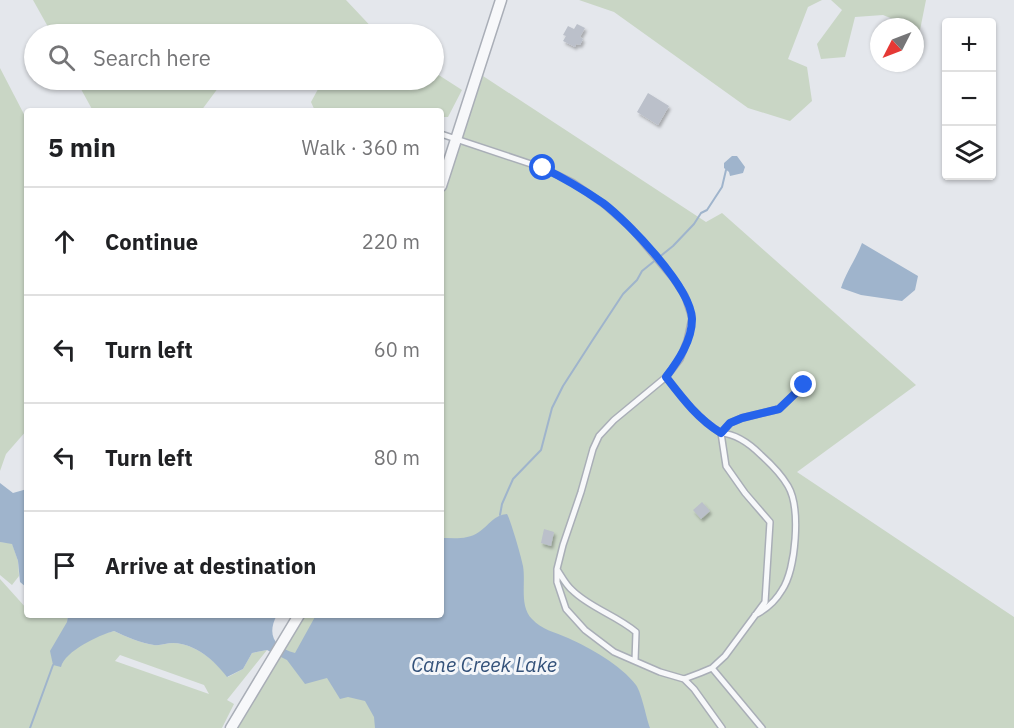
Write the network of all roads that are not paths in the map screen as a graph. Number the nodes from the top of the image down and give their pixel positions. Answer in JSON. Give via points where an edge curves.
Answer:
{"nodes":[{"id":1,"x":501,"y":0,"type":"edge"},
{"id":2,"x":444,"y":135,"type":"edge"},
{"id":3,"x":457,"y":140,"type":"junction"},
{"id":4,"x":444,"y":177,"type":"edge"},
{"id":5,"x":666,"y":377,"type":"junction"},
{"id":6,"x":804,"y":385,"type":"dead end"},
{"id":7,"x":721,"y":433,"type":"junction"},
{"id":8,"x":557,"y":569,"type":"junction"},
{"id":9,"x":755,"y":615,"type":"junction"},
{"id":10,"x":297,"y":618,"type":"edge"},
{"id":11,"x":635,"y":661,"type":"junction"},
{"id":12,"x":712,"y":668,"type":"junction"},
{"id":13,"x":684,"y":678,"type":"junction"},
{"id":14,"x":231,"y":728,"type":"edge"},
{"id":15,"x":722,"y":728,"type":"edge"},
{"id":16,"x":762,"y":728,"type":"edge"}],
"edges":[{"from":1,"to":3,"type":"street"},
{"from":2,"to":3,"type":"lane"},
{"from":3,"to":4,"type":"street"},
{"from":3,"to":5,"type":"lane","via":[[543,168],[572,182],[605,205],[647,247],[685,296],[692,318],[680,359]]},
{"from":5,"to":7,"type":"lane","via":[[691,409]]},
{"from":5,"to":8,"type":"lane","via":[[600,436]]},
{"from":6,"to":7,"type":"lane","via":[[779,409],[742,418]]},
{"from":7,"to":9,"type":"lane","via":[[726,466],[770,522],[765,602]]},
{"from":7,"to":9,"type":"lane","via":[[752,446],[775,468],[790,488],[796,516],[792,563],[783,589],[768,609]]},
{"from":8,"to":11,"type":"lane","via":[[566,609],[614,652]]},
{"from":8,"to":11,"type":"lane","via":[[569,589],[623,620],[636,632]]},
{"from":9,"to":12,"type":"lane"},
{"from":10,"to":14,"type":"street"},
{"from":11,"to":13,"type":"lane"},
{"from":12,"to":13,"type":"lane"},
{"from":12,"to":16,"type":"lane"},
{"from":13,"to":15,"type":"lane"}]}
